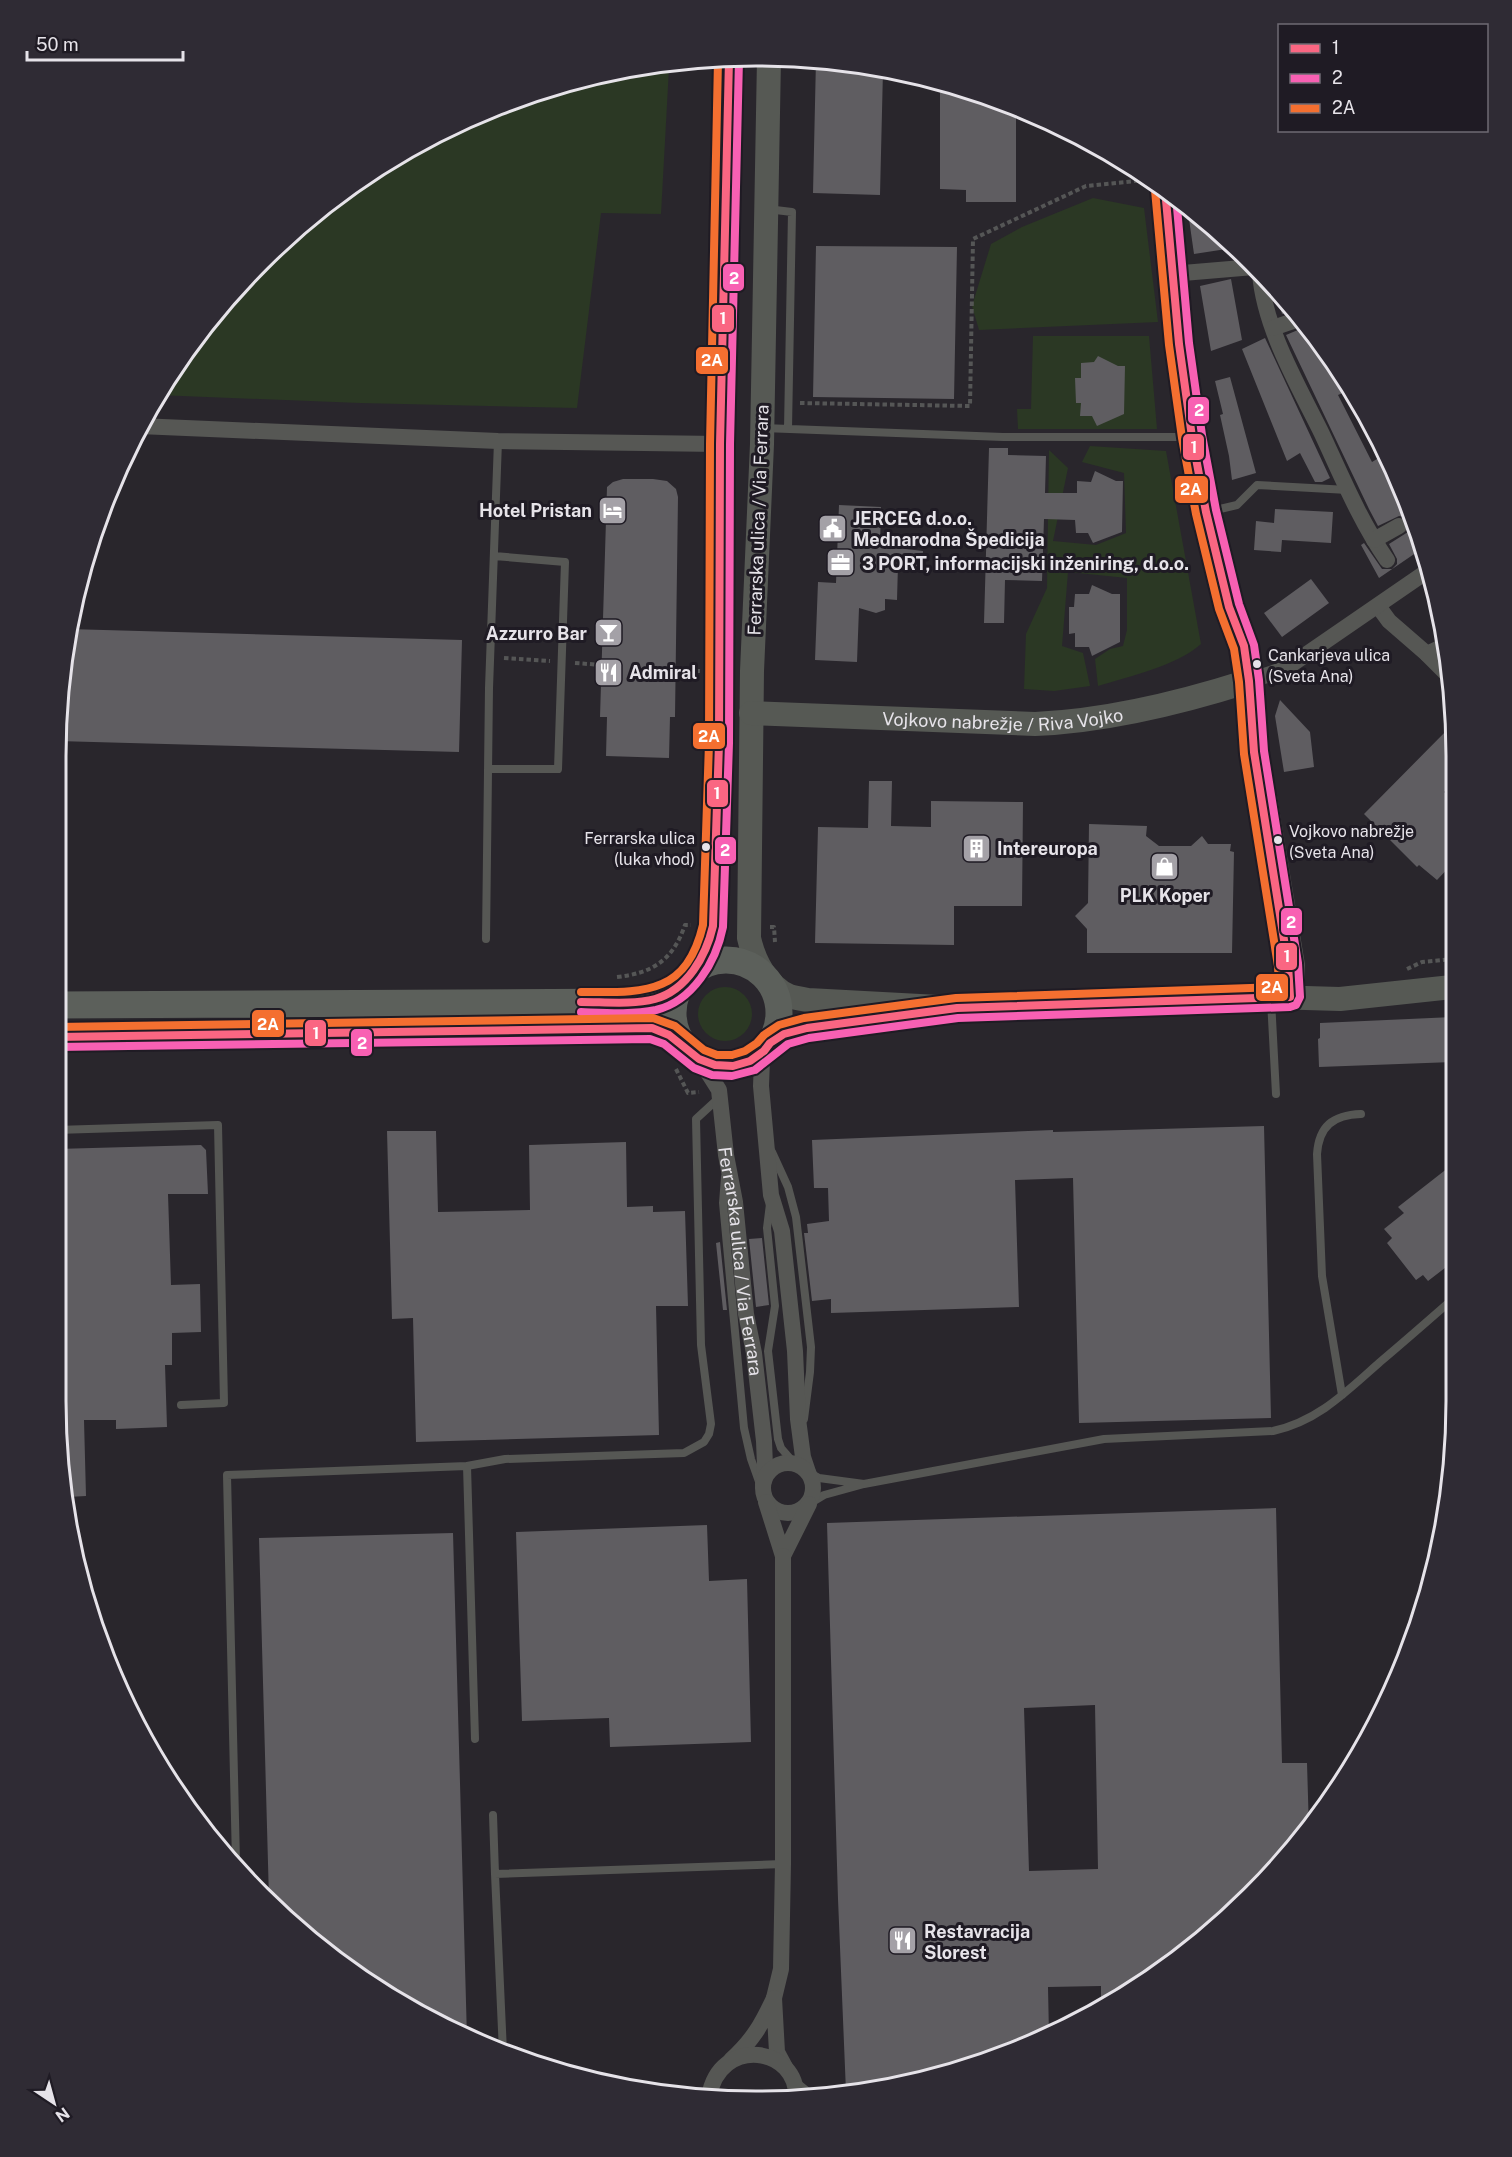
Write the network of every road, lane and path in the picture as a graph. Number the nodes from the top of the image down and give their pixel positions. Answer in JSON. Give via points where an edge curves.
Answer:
{"nodes":[{"id":1,"x":769,"y":66,"type":"edge"},
{"id":2,"x":729,"y":67,"type":"edge"},
{"id":3,"x":1136,"y":180,"type":"edge"},
{"id":4,"x":1166,"y":202,"type":"edge"},
{"id":5,"x":766,"y":209,"type":"junction"},
{"id":6,"x":1244,"y":268,"type":"edge"},
{"id":7,"x":1171,"y":274,"type":"junction"},
{"id":8,"x":1262,"y":287,"type":"edge"},
{"id":9,"x":1292,"y":322,"type":"edge"},
{"id":10,"x":1274,"y":331,"type":"junction"},
{"id":11,"x":797,"y":402,"type":"dead end"},
{"id":12,"x":150,"y":426,"type":"edge"},
{"id":13,"x":763,"y":428,"type":"junction"},
{"id":14,"x":788,"y":429,"type":"junction"},
{"id":15,"x":1192,"y":437,"type":"junction"},
{"id":16,"x":498,"y":441,"type":"junction"},
{"id":17,"x":720,"y":444,"type":"junction"},
{"id":18,"x":1348,"y":490,"type":"junction"},
{"id":19,"x":1206,"y":512,"type":"junction"},
{"id":20,"x":1399,"y":526,"type":"dead end"},
{"id":21,"x":494,"y":556,"type":"junction"},
{"id":22,"x":1421,"y":575,"type":"edge"},
{"id":23,"x":1378,"y":606,"type":"junction"},
{"id":24,"x":1437,"y":649,"type":"edge"},
{"id":25,"x":1427,"y":654,"type":"junction"},
{"id":26,"x":1440,"y":668,"type":"edge"},
{"id":27,"x":1250,"y":681,"type":"junction"},
{"id":28,"x":752,"y":713,"type":"junction"},
{"id":29,"x":488,"y":769,"type":"junction"},
{"id":30,"x":685,"y":925,"type":"dead end"},
{"id":31,"x":486,"y":939,"type":"dead end"},
{"id":32,"x":689,"y":976,"type":"junction"},
{"id":33,"x":607,"y":977,"type":"dead end"},
{"id":34,"x":767,"y":978,"type":"junction"},
{"id":35,"x":1446,"y":988,"type":"edge"},
{"id":36,"x":1287,"y":997,"type":"junction"},
{"id":37,"x":66,"y":1005,"type":"edge"},
{"id":38,"x":957,"y":1008,"type":"junction"},
{"id":39,"x":66,"y":1037,"type":"edge"},
{"id":40,"x":770,"y":1043,"type":"junction"},
{"id":41,"x":687,"y":1048,"type":"junction"},
{"id":42,"x":1276,"y":1094,"type":"dead end"},
{"id":43,"x":720,"y":1097,"type":"junction"},
{"id":44,"x":1361,"y":1114,"type":"dead end"},
{"id":45,"x":66,"y":1130,"type":"edge"},
{"id":46,"x":766,"y":1138,"type":"junction"},
{"id":47,"x":771,"y":1195,"type":"junction"},
{"id":48,"x":1446,"y":1305,"type":"edge"},
{"id":49,"x":1342,"y":1395,"type":"junction"},
{"id":50,"x":181,"y":1404,"type":"dead end"},
{"id":51,"x":801,"y":1443,"type":"junction"},
{"id":52,"x":467,"y":1466,"type":"junction"},
{"id":53,"x":801,"y":1468,"type":"junction"},
{"id":54,"x":864,"y":1484,"type":"junction"},
{"id":55,"x":764,"y":1493,"type":"junction"},
{"id":56,"x":809,"y":1504,"type":"junction"},
{"id":57,"x":783,"y":1556,"type":"junction"},
{"id":58,"x":475,"y":1739,"type":"dead end"},
{"id":59,"x":492,"y":1815,"type":"dead end"},
{"id":60,"x":236,"y":1855,"type":"edge"},
{"id":61,"x":783,"y":1864,"type":"junction"},
{"id":62,"x":495,"y":1874,"type":"junction"},
{"id":63,"x":774,"y":1998,"type":"junction"},
{"id":64,"x":503,"y":2042,"type":"edge"},
{"id":65,"x":731,"y":2060,"type":"junction"},
{"id":66,"x":789,"y":2073,"type":"junction"},
{"id":67,"x":807,"y":2089,"type":"edge"},
{"id":68,"x":711,"y":2090,"type":"edge"},
{"id":69,"x":796,"y":2090,"type":"edge"}],
"edges":[{"from":1,"to":5,"type":"street","name":"Ferrarska ulica / Via Ferrara"},
{"from":2,"to":17,"type":"street","name":"Ferrarska ulica / Via Ferrara"},
{"from":3,"to":11,"type":"path","via":[[1086,186],[974,239],[970,406]]},
{"from":4,"to":7,"type":"street"},
{"from":5,"to":13,"type":"street","name":"Ferrarska ulica / Via Ferrara"},
{"from":5,"to":14,"type":"lane","via":[[792,212]]},
{"from":6,"to":7,"type":"street"},
{"from":7,"to":15,"type":"street"},
{"from":8,"to":10,"type":"street"},
{"from":9,"to":10,"type":"street"},
{"from":10,"to":18,"type":"street"},
{"from":12,"to":16,"type":"street"},
{"from":13,"to":14,"type":"lane"},
{"from":13,"to":28,"type":"street","name":"Ferrarska ulica / Via Ferrara"},
{"from":14,"to":15,"type":"lane","via":[[1003,437]]},
{"from":15,"to":19,"type":"street"},
{"from":16,"to":17,"type":"street"},
{"from":16,"to":21,"type":"lane"},
{"from":17,"to":32,"type":"street","name":"Ferrarska ulica / Via Ferrara","via":[[719,743],[713,926],[705,953]]},
{"from":18,"to":19,"type":"lane","via":[[1257,485],[1237,505]]},
{"from":18,"to":20,"type":"street","via":[[1381,551]]},
{"from":19,"to":27,"type":"street","via":[[1228,607],[1244,646]]},
{"from":21,"to":29,"type":"lane"},
{"from":21,"to":29,"type":"lane","via":[[565,562],[558,769]]},
{"from":22,"to":23,"type":"street"},
{"from":23,"to":25,"type":"street","via":[[1389,621]]},
{"from":23,"to":27,"type":"street","via":[[1285,669]]},
{"from":24,"to":25,"type":"street"},
{"from":25,"to":26,"type":"street"},
{"from":27,"to":28,"type":"street","name":"Vojkovo nabrežje / Riva Vojko","via":[[1135,712],[1062,723]]},
{"from":27,"to":36,"type":"street","via":[[1254,752],[1288,965]]},
{"from":28,"to":34,"type":"street","name":"Ferrarska ulica / Via Ferrara","via":[[749,938]]},
{"from":29,"to":31,"type":"lane"},
{"from":30,"to":33,"type":"path","via":[[679,942],[656,966],[636,974]]},
{"from":32,"to":34,"type":"main road","via":[[711,962],[729,959],[746,963]]},
{"from":32,"to":37,"type":"main road","via":[[658,998],[637,1002]]},
{"from":32,"to":41,"type":"main road","via":[[675,998],[673,1015],[676,1032]]},
{"from":34,"to":38,"type":"street","via":[[790,996],[808,1000]]},
{"from":34,"to":40,"type":"main road","via":[[779,1002],[780,1019]]},
{"from":35,"to":36,"type":"street","via":[[1340,999]]},
{"from":36,"to":38,"type":"street"},
{"from":36,"to":42,"type":"lane"},
{"from":38,"to":40,"type":"street","via":[[807,1028],[784,1034]]},
{"from":39,"to":41,"type":"main road","via":[[652,1028]]},
{"from":40,"to":41,"type":"main road","via":[[750,1061],[733,1066],[699,1059]]},
{"from":40,"to":46,"type":"street","via":[[762,1060]]},
{"from":41,"to":43,"type":"street","name":"Ferrarska ulica / Via Ferrara","via":[[705,1068]]},
{"from":43,"to":52,"type":"lane","via":[[696,1119],[701,1345],[711,1424],[704,1442],[684,1453],[670,1455],[505,1460]]},
{"from":43,"to":55,"type":"street","name":"Ferrarska ulica / Via Ferrara","via":[[764,1441]]},
{"from":44,"to":49,"type":"lane","via":[[1339,1117],[1330,1123],[1318,1140],[1317,1154],[1322,1276]]},
{"from":45,"to":50,"type":"lane","via":[[218,1125],[224,1403]]},
{"from":46,"to":47,"type":"street"},
{"from":46,"to":51,"type":"lane","via":[[788,1187],[799,1239],[811,1347]]},
{"from":47,"to":51,"type":"street","via":[[782,1231]]},
{"from":47,"to":53,"type":"lane","via":[[767,1228],[775,1306],[768,1351],[778,1438],[781,1448]]},
{"from":48,"to":49,"type":"lane"},
{"from":49,"to":54,"type":"lane","via":[[1303,1422],[1273,1431],[1104,1439]]},
{"from":51,"to":53,"type":"street"},
{"from":52,"to":58,"type":"lane"},
{"from":52,"to":60,"type":"lane","via":[[227,1475]]},
{"from":53,"to":54,"type":"lane","via":[[819,1478]]},
{"from":53,"to":55,"type":"street","via":[[777,1465],[770,1470]]},
{"from":53,"to":56,"type":"street","via":[[814,1487]]},
{"from":54,"to":56,"type":"lane","via":[[824,1495]]},
{"from":55,"to":56,"type":"street","via":[[771,1508],[787,1514]]},
{"from":55,"to":57,"type":"street"},
{"from":56,"to":57,"type":"street"},
{"from":57,"to":61,"type":"street"},
{"from":59,"to":62,"type":"lane"},
{"from":61,"to":62,"type":"lane"},
{"from":61,"to":63,"type":"street","via":[[781,1970]]},
{"from":62,"to":64,"type":"lane"},
{"from":63,"to":65,"type":"street","via":[[760,2029]]},
{"from":63,"to":66,"type":"street","via":[[777,2052]]},
{"from":65,"to":66,"type":"street","via":[[759,2055],[773,2059]]},
{"from":65,"to":68,"type":"street","via":[[719,2070]]},
{"from":66,"to":67,"type":"lane"},
{"from":66,"to":69,"type":"street"}]}
